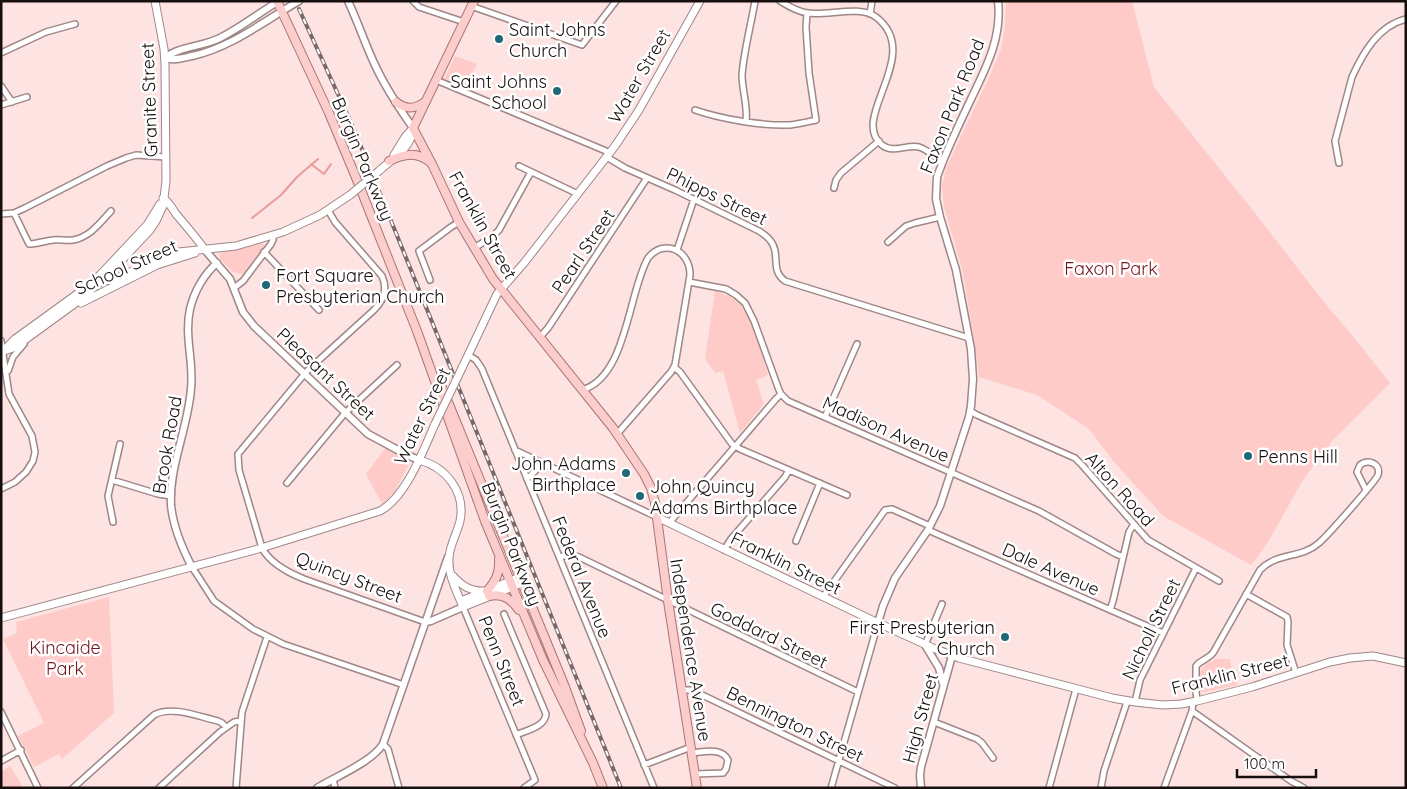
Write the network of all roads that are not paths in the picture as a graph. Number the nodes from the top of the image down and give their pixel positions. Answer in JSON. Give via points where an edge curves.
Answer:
{"nodes":[{"id":1,"x":155,"y":1,"type":"edge"},
{"id":2,"x":299,"y":1,"type":"edge"},
{"id":3,"x":348,"y":1,"type":"edge"},
{"id":4,"x":352,"y":1,"type":"edge"},
{"id":5,"x":413,"y":1,"type":"edge"},
{"id":6,"x":616,"y":1,"type":"edge"},
{"id":7,"x":700,"y":1,"type":"edge"},
{"id":8,"x":755,"y":1,"type":"edge"},
{"id":9,"x":780,"y":1,"type":"edge"},
{"id":10,"x":872,"y":1,"type":"edge"},
{"id":11,"x":998,"y":1,"type":"edge"},
{"id":12,"x":278,"y":2,"type":"edge"},
{"id":13,"x":472,"y":4,"type":"edge"},
{"id":14,"x":352,"y":10,"type":"junction"},
{"id":15,"x":282,"y":12,"type":"junction"},
{"id":16,"x":807,"y":13,"type":"junction"},
{"id":17,"x":870,"y":14,"type":"junction"},
{"id":18,"x":1406,"y":19,"type":"edge"},
{"id":19,"x":464,"y":22,"type":"junction"},
{"id":20,"x":75,"y":24,"type":"dead end"},
{"id":21,"x":1,"y":53,"type":"edge"},
{"id":22,"x":165,"y":58,"type":"junction"},
{"id":23,"x":436,"y":80,"type":"junction"},
{"id":24,"x":1,"y":86,"type":"edge"},
{"id":25,"x":28,"y":97,"type":"dead end"},
{"id":26,"x":12,"y":102,"type":"junction"},
{"id":27,"x":396,"y":102,"type":"junction"},
{"id":28,"x":425,"y":102,"type":"junction"},
{"id":29,"x":1,"y":105,"type":"edge"},
{"id":30,"x":694,"y":110,"type":"dead end"},
{"id":31,"x":746,"y":121,"type":"junction"},
{"id":32,"x":413,"y":128,"type":"junction"},
{"id":33,"x":879,"y":141,"type":"junction"},
{"id":34,"x":608,"y":155,"type":"junction"},
{"id":35,"x":166,"y":157,"type":"junction"},
{"id":36,"x":942,"y":160,"type":"junction"},
{"id":37,"x":389,"y":161,"type":"junction"},
{"id":38,"x":1339,"y":163,"type":"dead end"},
{"id":39,"x":432,"y":164,"type":"junction"},
{"id":40,"x":519,"y":166,"type":"dead end"},
{"id":41,"x":530,"y":172,"type":"junction"},
{"id":42,"x":647,"y":178,"type":"junction"},
{"id":43,"x":834,"y":188,"type":"dead end"},
{"id":44,"x":578,"y":194,"type":"junction"},
{"id":45,"x":163,"y":198,"type":"junction"},
{"id":46,"x":694,"y":199,"type":"junction"},
{"id":47,"x":328,"y":210,"type":"junction"},
{"id":48,"x":111,"y":211,"type":"dead end"},
{"id":49,"x":14,"y":213,"type":"junction"},
{"id":50,"x":1,"y":214,"type":"edge"},
{"id":51,"x":940,"y":217,"type":"junction"},
{"id":52,"x":459,"y":222,"type":"junction"},
{"id":53,"x":273,"y":236,"type":"junction"},
{"id":54,"x":888,"y":242,"type":"dead end"},
{"id":55,"x":474,"y":248,"type":"junction"},
{"id":56,"x":205,"y":250,"type":"junction"},
{"id":57,"x":677,"y":250,"type":"junction"},
{"id":58,"x":264,"y":252,"type":"junction"},
{"id":59,"x":216,"y":263,"type":"junction"},
{"id":60,"x":104,"y":279,"type":"junction"},
{"id":61,"x":95,"y":280,"type":"junction"},
{"id":62,"x":430,"y":280,"type":"dead end"},
{"id":63,"x":689,"y":282,"type":"junction"},
{"id":64,"x":234,"y":288,"type":"junction"},
{"id":65,"x":501,"y":290,"type":"junction"},
{"id":66,"x":319,"y":310,"type":"dead end"},
{"id":67,"x":61,"y":315,"type":"junction"},
{"id":68,"x":417,"y":331,"type":"junction"},
{"id":69,"x":30,"y":337,"type":"junction"},
{"id":70,"x":540,"y":337,"type":"junction"},
{"id":71,"x":969,"y":338,"type":"junction"},
{"id":72,"x":1,"y":341,"type":"edge"},
{"id":73,"x":857,"y":344,"type":"dead end"},
{"id":74,"x":2,"y":351,"type":"edge"},
{"id":75,"x":468,"y":355,"type":"junction"},
{"id":76,"x":397,"y":365,"type":"dead end"},
{"id":77,"x":674,"y":367,"type":"junction"},
{"id":78,"x":1,"y":370,"type":"edge"},
{"id":79,"x":304,"y":374,"type":"junction"},
{"id":80,"x":7,"y":376,"type":"junction"},
{"id":81,"x":582,"y":390,"type":"junction"},
{"id":82,"x":781,"y":394,"type":"junction"},
{"id":83,"x":970,"y":411,"type":"junction"},
{"id":84,"x":345,"y":413,"type":"junction"},
{"id":85,"x":825,"y":417,"type":"junction"},
{"id":86,"x":617,"y":434,"type":"junction"},
{"id":87,"x":120,"y":444,"type":"dead end"},
{"id":88,"x":735,"y":446,"type":"junction"},
{"id":89,"x":515,"y":450,"type":"junction"},
{"id":90,"x":418,"y":460,"type":"junction"},
{"id":91,"x":543,"y":463,"type":"junction"},
{"id":92,"x":789,"y":470,"type":"junction"},
{"id":93,"x":952,"y":472,"type":"junction"},
{"id":94,"x":527,"y":478,"type":"junction"},
{"id":95,"x":112,"y":480,"type":"junction"},
{"id":96,"x":287,"y":484,"type":"dead end"},
{"id":97,"x":820,"y":484,"type":"junction"},
{"id":98,"x":1,"y":489,"type":"edge"},
{"id":99,"x":1366,"y":490,"type":"junction"},
{"id":100,"x":847,"y":495,"type":"dead end"},
{"id":101,"x":171,"y":496,"type":"junction"},
{"id":102,"x":657,"y":517,"type":"junction"},
{"id":103,"x":113,"y":522,"type":"dead end"},
{"id":104,"x":669,"y":523,"type":"junction"},
{"id":105,"x":1134,"y":524,"type":"junction"},
{"id":106,"x":929,"y":528,"type":"junction"},
{"id":107,"x":796,"y":541,"type":"dead end"},
{"id":108,"x":495,"y":545,"type":"junction"},
{"id":109,"x":262,"y":548,"type":"junction"},
{"id":110,"x":724,"y":550,"type":"junction"},
{"id":111,"x":450,"y":551,"type":"junction"},
{"id":112,"x":559,"y":557,"type":"junction"},
{"id":113,"x":1123,"y":557,"type":"junction"},
{"id":114,"x":192,"y":567,"type":"junction"},
{"id":115,"x":1196,"y":568,"type":"junction"},
{"id":116,"x":450,"y":572,"type":"junction"},
{"id":117,"x":521,"y":580,"type":"junction"},
{"id":118,"x":1219,"y":581,"type":"dead end"},
{"id":119,"x":511,"y":584,"type":"junction"},
{"id":120,"x":488,"y":593,"type":"junction"},
{"id":121,"x":1246,"y":594,"type":"junction"},
{"id":122,"x":823,"y":597,"type":"junction"},
{"id":123,"x":668,"y":601,"type":"junction"},
{"id":124,"x":462,"y":604,"type":"junction"},
{"id":125,"x":942,"y":604,"type":"dead end"},
{"id":126,"x":1110,"y":610,"type":"junction"},
{"id":127,"x":504,"y":614,"type":"dead end"},
{"id":128,"x":525,"y":617,"type":"junction"},
{"id":129,"x":1,"y":618,"type":"edge"},
{"id":130,"x":425,"y":622,"type":"junction"},
{"id":131,"x":878,"y":623,"type":"junction"},
{"id":132,"x":1163,"y":633,"type":"junction"},
{"id":133,"x":266,"y":636,"type":"junction"},
{"id":134,"x":925,"y":645,"type":"junction"},
{"id":135,"x":952,"y":656,"type":"junction"},
{"id":136,"x":1406,"y":663,"type":"edge"},
{"id":137,"x":1296,"y":673,"type":"junction"},
{"id":138,"x":404,"y":685,"type":"junction"},
{"id":139,"x":943,"y":687,"type":"junction"},
{"id":140,"x":1076,"y":689,"type":"junction"},
{"id":141,"x":682,"y":690,"type":"junction"},
{"id":142,"x":858,"y":692,"type":"junction"},
{"id":143,"x":1195,"y":701,"type":"junction"},
{"id":144,"x":1131,"y":702,"type":"junction"},
{"id":145,"x":1192,"y":711,"type":"junction"},
{"id":146,"x":1,"y":712,"type":"edge"},
{"id":147,"x":241,"y":721,"type":"junction"},
{"id":148,"x":934,"y":722,"type":"junction"},
{"id":149,"x":226,"y":727,"type":"junction"},
{"id":150,"x":516,"y":735,"type":"junction"},
{"id":151,"x":383,"y":744,"type":"junction"},
{"id":152,"x":20,"y":750,"type":"junction"},
{"id":153,"x":692,"y":750,"type":"junction"},
{"id":154,"x":993,"y":758,"type":"dead end"},
{"id":155,"x":839,"y":760,"type":"junction"},
{"id":156,"x":1,"y":761,"type":"edge"},
{"id":157,"x":593,"y":764,"type":"junction"},
{"id":158,"x":644,"y":765,"type":"junction"},
{"id":159,"x":695,"y":774,"type":"junction"},
{"id":160,"x":333,"y":779,"type":"junction"},
{"id":161,"x":1296,"y":786,"type":"edge"},
{"id":162,"x":38,"y":788,"type":"edge"},
{"id":163,"x":73,"y":788,"type":"edge"},
{"id":164,"x":159,"y":788,"type":"edge"},
{"id":165,"x":236,"y":788,"type":"edge"},
{"id":166,"x":316,"y":788,"type":"edge"},
{"id":167,"x":335,"y":788,"type":"edge"},
{"id":168,"x":399,"y":788,"type":"edge"},
{"id":169,"x":524,"y":788,"type":"edge"},
{"id":170,"x":603,"y":788,"type":"edge"},
{"id":171,"x":654,"y":788,"type":"edge"},
{"id":172,"x":698,"y":788,"type":"edge"},
{"id":173,"x":831,"y":788,"type":"edge"},
{"id":174,"x":895,"y":788,"type":"edge"},
{"id":175,"x":921,"y":788,"type":"edge"},
{"id":176,"x":1049,"y":788,"type":"edge"},
{"id":177,"x":1101,"y":788,"type":"edge"},
{"id":178,"x":1164,"y":788,"type":"edge"},
{"id":179,"x":1304,"y":788,"type":"edge"}],
"edges":[{"from":1,"to":22,"type":"main road","name":"Granite Street"},
{"from":2,"to":15,"type":"street"},
{"from":3,"to":14,"type":"street"},
{"from":4,"to":14,"type":"street"},
{"from":5,"to":19,"type":"street","via":[[419,7]]},
{"from":6,"to":13,"type":"street","via":[[582,45]]},
{"from":7,"to":34,"type":"main road","name":"Water Street","via":[[639,110]]},
{"from":8,"to":31,"type":"street","via":[[742,75]]},
{"from":9,"to":16,"type":"street"},
{"from":10,"to":17,"type":"street"},
{"from":11,"to":36,"type":"street","name":"Faxon Park Road","via":[[998,25],[992,52]]},
{"from":12,"to":15,"type":"main road","name":"Burgin Parkway"},
{"from":12,"to":22,"type":"street","via":[[219,39],[174,52]]},
{"from":13,"to":19,"type":"main road","name":"School Street"},
{"from":14,"to":27,"type":"street","via":[[375,65]]},
{"from":15,"to":22,"type":"street","via":[[219,48],[178,59]]},
{"from":15,"to":68,"type":"main road","name":"Burgin Parkway","via":[[347,155]]},
{"from":16,"to":17,"type":"street"},
{"from":16,"to":31,"type":"street","via":[[809,73],[816,120],[789,125]]},
{"from":17,"to":33,"type":"street","via":[[885,27],[894,48],[874,120]]},
{"from":18,"to":38,"type":"street","via":[[1391,25],[1375,38],[1352,77],[1336,132],[1335,148]]},
{"from":19,"to":23,"type":"main road","name":"School Street"},
{"from":20,"to":21,"type":"street","via":[[40,35]]},
{"from":22,"to":35,"type":"main road","name":"Granite Street"},
{"from":23,"to":28,"type":"main road","name":"School Street"},
{"from":23,"to":34,"type":"street","name":"Phipps Street","via":[[606,151]]},
{"from":24,"to":26,"type":"street"},
{"from":25,"to":26,"type":"street"},
{"from":26,"to":29,"type":"street"},
{"from":27,"to":28,"type":"main road","via":[[411,108]]},
{"from":27,"to":32,"type":"street"},
{"from":28,"to":32,"type":"main road","name":"School Street"},
{"from":30,"to":31,"type":"street"},
{"from":32,"to":37,"type":"main road","name":"School Street","via":[[409,142]]},
{"from":32,"to":39,"type":"main road","name":"Franklin Street"},
{"from":33,"to":36,"type":"street","via":[[883,146],[892,148],[920,147]]},
{"from":33,"to":43,"type":"street","via":[[841,173]]},
{"from":34,"to":42,"type":"street","name":"Phipps Street"},
{"from":34,"to":44,"type":"main road","name":"Water Street"},
{"from":35,"to":45,"type":"main road","name":"Granite Street"},
{"from":35,"to":49,"type":"street","via":[[126,158]]},
{"from":36,"to":51,"type":"street","name":"Faxon Park Road","via":[[936,190]]},
{"from":37,"to":39,"type":"main road","via":[[412,154]]},
{"from":37,"to":47,"type":"main road","name":"School Street","bridge":true},
{"from":39,"to":52,"type":"main road","name":"Franklin Street"},
{"from":40,"to":41,"type":"street"},
{"from":41,"to":44,"type":"street"},
{"from":41,"to":55,"type":"street","via":[[499,230]]},
{"from":42,"to":46,"type":"street","name":"Phipps Street"},
{"from":42,"to":70,"type":"street","name":"Pearl Street"},
{"from":44,"to":65,"type":"main road","name":"Water Street"},
{"from":45,"to":56,"type":"main road"},
{"from":45,"to":60,"type":"main road","name":"Granite Street","via":[[162,209],[154,224]]},
{"from":45,"to":61,"type":"main road","name":"Granite Street","via":[[147,225]]},
{"from":46,"to":57,"type":"street"},
{"from":46,"to":71,"type":"street","name":"Phipps Street","via":[[770,238],[775,248],[777,271],[785,281]]},
{"from":47,"to":53,"type":"main road","name":"School Street"},
{"from":47,"to":79,"type":"street","name":"Quincy Street","via":[[382,276],[385,289],[382,302]]},
{"from":48,"to":49,"type":"street","via":[[82,237],[34,244],[29,244]]},
{"from":49,"to":50,"type":"street"},
{"from":51,"to":54,"type":"street","via":[[906,226]]},
{"from":51,"to":71,"type":"street","name":"Faxon Park Road","via":[[956,270]]},
{"from":52,"to":55,"type":"main road","name":"Franklin Street"},
{"from":52,"to":62,"type":"street","via":[[419,251]]},
{"from":53,"to":56,"type":"main road","name":"School Street","via":[[242,245]]},
{"from":53,"to":58,"type":"street","via":[[273,242]]},
{"from":55,"to":65,"type":"main road","name":"Franklin Street"},
{"from":56,"to":59,"type":"street","name":"Pleasant Street"},
{"from":56,"to":60,"type":"main road","name":"School Street","via":[[173,253],[113,280]]},
{"from":56,"to":67,"type":"main road","name":"School Street","via":[[151,268]]},
{"from":57,"to":63,"type":"street","via":[[689,265]]},
{"from":57,"to":81,"type":"street","via":[[662,248],[648,258],[614,361],[591,387]]},
{"from":58,"to":64,"type":"street"},
{"from":58,"to":66,"type":"street"},
{"from":59,"to":64,"type":"street","name":"Pleasant Street"},
{"from":59,"to":101,"type":"street","name":"Brook Road","via":[[199,288],[190,311],[187,332],[191,390]]},
{"from":60,"to":61,"type":"main road","name":"School Street"},
{"from":60,"to":67,"type":"main road","name":"Granite Street"},
{"from":61,"to":74,"type":"main road","name":"Granite Street"},
{"from":63,"to":77,"type":"street"},
{"from":63,"to":82,"type":"street","via":[[726,289],[745,303]]},
{"from":64,"to":79,"type":"street","name":"Pleasant Street","via":[[248,320]]},
{"from":65,"to":70,"type":"main road","name":"Franklin Street"},
{"from":65,"to":75,"type":"main road","name":"Water Street"},
{"from":67,"to":69,"type":"main road","name":"Granite Street"},
{"from":68,"to":108,"type":"main road","name":"Burgin Parkway"},
{"from":68,"to":117,"type":"main road","name":"Burgin Parkway"},
{"from":69,"to":74,"type":"main road","name":"Granite Street"},
{"from":69,"to":80,"type":"street","via":[[14,357]]},
{"from":70,"to":81,"type":"main road","name":"Franklin Street"},
{"from":71,"to":83,"type":"street","name":"Faxon Park Road","via":[[973,374]]},
{"from":72,"to":74,"type":"street"},
{"from":73,"to":85,"type":"street"},
{"from":74,"to":80,"type":"street"},
{"from":75,"to":89,"type":"street","name":"Federal Avenue","via":[[482,369]]},
{"from":75,"to":90,"type":"main road","name":"Water Street","bridge":true},
{"from":76,"to":84,"type":"street"},
{"from":77,"to":86,"type":"street"},
{"from":77,"to":88,"type":"street"},
{"from":78,"to":80,"type":"street"},
{"from":79,"to":84,"type":"street","name":"Pleasant Street"},
{"from":79,"to":109,"type":"street","name":"Quincy Street","via":[[238,456],[240,474]]},
{"from":80,"to":98,"type":"street","via":[[9,394],[32,436],[35,455],[26,472]]},
{"from":81,"to":86,"type":"main road","name":"Franklin Street"},
{"from":82,"to":85,"type":"street","name":"Madison Avenue","via":[[790,402]]},
{"from":82,"to":88,"type":"street"},
{"from":83,"to":93,"type":"street","name":"Faxon Park Road"},
{"from":83,"to":105,"type":"street","name":"Alton Road","via":[[1075,458]]},
{"from":84,"to":90,"type":"street","name":"Pleasant Street","via":[[370,435]]},
{"from":84,"to":96,"type":"street"},
{"from":85,"to":93,"type":"street","name":"Madison Avenue"},
{"from":86,"to":102,"type":"main road","name":"Franklin Street","via":[[651,488]]},
{"from":87,"to":95,"type":"street"},
{"from":88,"to":92,"type":"street"},
{"from":88,"to":104,"type":"street"},
{"from":89,"to":91,"type":"street"},
{"from":89,"to":94,"type":"street","name":"Federal Avenue"},
{"from":90,"to":109,"type":"main road","name":"Water Street","via":[[399,495],[384,509]]},
{"from":90,"to":111,"type":"main road","name":"Penn Street","via":[[443,472],[458,496],[460,518]]},
{"from":91,"to":94,"type":"street"},
{"from":91,"to":102,"type":"street"},
{"from":92,"to":97,"type":"street"},
{"from":92,"to":110,"type":"street"},
{"from":93,"to":106,"type":"street","name":"Faxon Park Road"},
{"from":93,"to":113,"type":"street","name":"Madison Avenue","via":[[1039,510]]},
{"from":94,"to":112,"type":"street","name":"Federal Avenue"},
{"from":95,"to":101,"type":"street"},
{"from":95,"to":103,"type":"street","via":[[108,498]]},
{"from":97,"to":100,"type":"street"},
{"from":97,"to":107,"type":"street"},
{"from":99,"to":99,"type":"street","via":[[1358,470],[1360,464],[1371,462],[1378,471]]},
{"from":99,"to":121,"type":"street","via":[[1316,545],[1300,554],[1274,559],[1262,567]]},
{"from":101,"to":114,"type":"street","name":"Brook Road","via":[[175,526]]},
{"from":102,"to":104,"type":"main road","name":"Franklin Street"},
{"from":102,"to":123,"type":"main road","name":"Independence Avenue"},
{"from":104,"to":110,"type":"main road","name":"Franklin Street"},
{"from":105,"to":113,"type":"street"},
{"from":105,"to":115,"type":"street","name":"Alton Road","via":[[1150,542]]},
{"from":106,"to":122,"type":"street","name":"Dale Avenue","via":[[892,509],[885,510]]},
{"from":106,"to":126,"type":"street","name":"Dale Avenue"},
{"from":106,"to":131,"type":"street","name":"Faxon Park Road","via":[[895,578]]},
{"from":108,"to":119,"type":"main road","name":"Burgin Parkway"},
{"from":108,"to":120,"type":"main road","via":[[499,572]]},
{"from":109,"to":114,"type":"main road","name":"Water Street"},
{"from":109,"to":130,"type":"street","name":"Quincy Street","via":[[287,571],[299,577]]},
{"from":110,"to":122,"type":"main road","name":"Franklin Street"},
{"from":111,"to":116,"type":"main road","name":"Penn Street"},
{"from":111,"to":130,"type":"street"},
{"from":112,"to":123,"type":"street","name":"Goddard Street","via":[[579,557]]},
{"from":112,"to":158,"type":"street","name":"Federal Avenue"},
{"from":113,"to":126,"type":"street"},
{"from":114,"to":129,"type":"main road","name":"Water Street"},
{"from":114,"to":133,"type":"street","name":"Brook Road","via":[[216,603]]},
{"from":115,"to":118,"type":"street","name":"Alton Road"},
{"from":115,"to":132,"type":"street","name":"Nicholl Street"},
{"from":116,"to":120,"type":"main road","via":[[466,587]]},
{"from":116,"to":124,"type":"main road","name":"Penn Street"},
{"from":117,"to":119,"type":"main road"},
{"from":117,"to":157,"type":"main road","name":"Burgin Parkway"},
{"from":119,"to":120,"type":"main road"},
{"from":119,"to":128,"type":"main road","name":"Burgin Parkway"},
{"from":120,"to":124,"type":"main road"},
{"from":120,"to":128,"type":"main road","via":[[507,598]]},
{"from":121,"to":137,"type":"street","via":[[1287,618],[1287,645]]},
{"from":121,"to":143,"type":"street","via":[[1213,654],[1196,666]]},
{"from":122,"to":131,"type":"main road","name":"Franklin Street"},
{"from":123,"to":141,"type":"main road","name":"Independence Avenue"},
{"from":123,"to":142,"type":"street","name":"Goddard Street"},
{"from":124,"to":130,"type":"street"},
{"from":124,"to":150,"type":"street","name":"Penn Street"},
{"from":125,"to":134,"type":"street"},
{"from":126,"to":132,"type":"street","name":"Dale Avenue"},
{"from":127,"to":150,"type":"street","via":[[546,714],[541,724]]},
{"from":128,"to":157,"type":"main road","name":"Burgin Parkway"},
{"from":130,"to":138,"type":"street"},
{"from":131,"to":134,"type":"main road","name":"Franklin Street"},
{"from":131,"to":142,"type":"street"},
{"from":132,"to":144,"type":"street","name":"Nicholl Street"},
{"from":133,"to":138,"type":"street","name":"Brook Road"},
{"from":133,"to":147,"type":"street"},
{"from":134,"to":135,"type":"main road","name":"Franklin Street"},
{"from":134,"to":139,"type":"street","via":[[939,668]]},
{"from":135,"to":139,"type":"street","name":"High Street"},
{"from":135,"to":140,"type":"main road","name":"Franklin Street"},
{"from":136,"to":137,"type":"main road","name":"Franklin Street","via":[[1365,656]]},
{"from":137,"to":143,"type":"main road","name":"Franklin Street"},
{"from":138,"to":151,"type":"street"},
{"from":139,"to":148,"type":"street","name":"High Street"},
{"from":140,"to":144,"type":"main road","name":"Franklin Street"},
{"from":140,"to":176,"type":"street"},
{"from":141,"to":153,"type":"main road","name":"Independence Avenue"},
{"from":141,"to":155,"type":"street","name":"Bennington Street","via":[[694,691]]},
{"from":142,"to":155,"type":"street"},
{"from":143,"to":144,"type":"main road","name":"Franklin Street","via":[[1169,705]]},
{"from":143,"to":145,"type":"street"},
{"from":144,"to":177,"type":"street","name":"Nicholl Street","via":[[1104,771]]},
{"from":145,"to":161,"type":"street"},
{"from":145,"to":178,"type":"street"},
{"from":146,"to":152,"type":"street"},
{"from":147,"to":149,"type":"street"},
{"from":147,"to":165,"type":"street"},
{"from":148,"to":154,"type":"street","via":[[982,742]]},
{"from":148,"to":175,"type":"street","name":"High Street","via":[[921,767]]},
{"from":149,"to":163,"type":"street","via":[[218,721],[174,711],[159,712]]},
{"from":149,"to":164,"type":"street"},
{"from":150,"to":169,"type":"street","name":"Penn Street","via":[[535,780]]},
{"from":151,"to":160,"type":"street","via":[[368,760]]},
{"from":151,"to":168,"type":"street","via":[[388,749]]},
{"from":152,"to":156,"type":"street"},
{"from":152,"to":162,"type":"street"},
{"from":153,"to":158,"type":"street"},
{"from":153,"to":159,"type":"main road","name":"Independence Avenue"},
{"from":153,"to":159,"type":"street","via":[[719,752],[728,760],[723,773]]},
{"from":155,"to":173,"type":"street"},
{"from":155,"to":174,"type":"street","name":"Bennington Street"},
{"from":157,"to":170,"type":"main road","name":"Burgin Parkway"},
{"from":158,"to":171,"type":"street","name":"Federal Avenue"},
{"from":159,"to":172,"type":"main road","name":"Independence Avenue"},
{"from":160,"to":166,"type":"street"},
{"from":160,"to":167,"type":"street"},
{"from":161,"to":179,"type":"street"}]}
